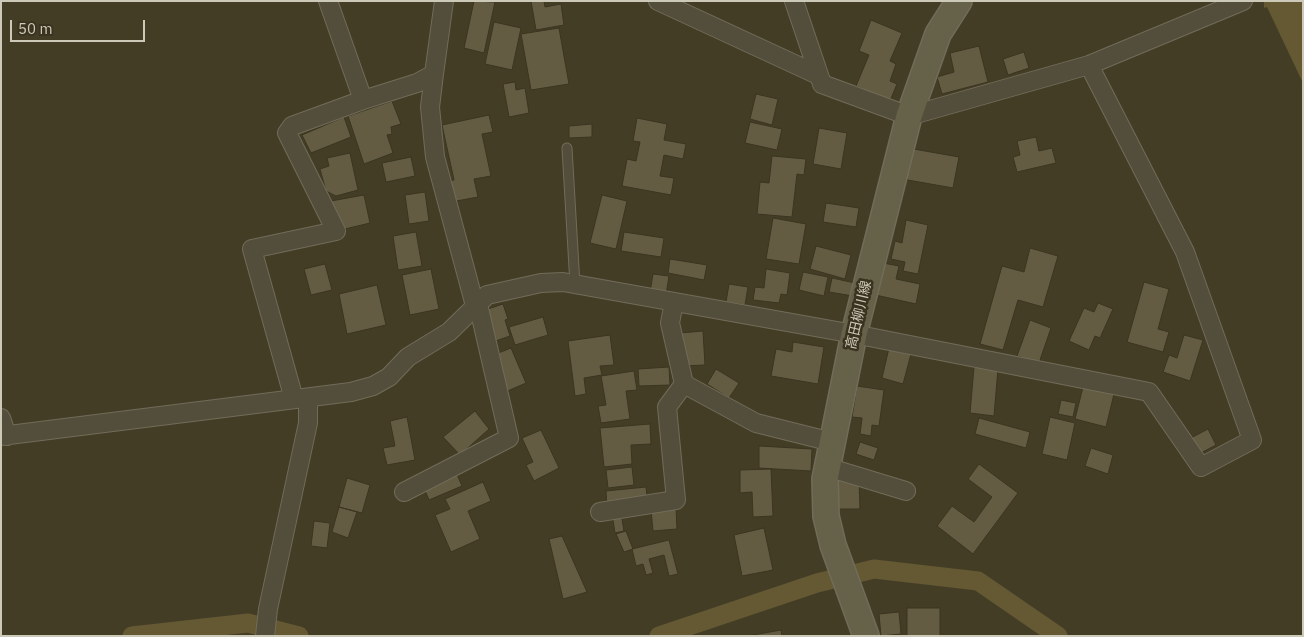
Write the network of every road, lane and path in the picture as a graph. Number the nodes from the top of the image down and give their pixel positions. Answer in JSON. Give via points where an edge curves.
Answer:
{"nodes":[{"id":1,"x":328,"y":1,"type":"edge"},
{"id":2,"x":444,"y":1,"type":"edge"},
{"id":3,"x":658,"y":1,"type":"edge"},
{"id":4,"x":794,"y":1,"type":"edge"},
{"id":5,"x":959,"y":1,"type":"edge"},
{"id":6,"x":1242,"y":1,"type":"edge"},
{"id":7,"x":1089,"y":65,"type":"junction"},
{"id":8,"x":434,"y":74,"type":"junction"},
{"id":9,"x":818,"y":75,"type":"junction"},
{"id":10,"x":363,"y":100,"type":"junction"},
{"id":11,"x":909,"y":116,"type":"junction"},
{"id":12,"x":567,"y":148,"type":"dead end"},
{"id":13,"x":576,"y":285,"type":"junction"},
{"id":14,"x":674,"y":302,"type":"junction"},
{"id":15,"x":477,"y":305,"type":"junction"},
{"id":16,"x":854,"y":334,"type":"junction"},
{"id":17,"x":684,"y":384,"type":"junction"},
{"id":18,"x":301,"y":399,"type":"junction"},
{"id":19,"x":1,"y":418,"type":"edge"},
{"id":20,"x":4,"y":436,"type":"edge"},
{"id":21,"x":832,"y":442,"type":"junction"},
{"id":22,"x":827,"y":467,"type":"junction"},
{"id":23,"x":906,"y":491,"type":"dead end"},
{"id":24,"x":404,"y":492,"type":"dead end"},
{"id":25,"x":600,"y":512,"type":"dead end"},
{"id":26,"x":863,"y":628,"type":"edge"},
{"id":27,"x":265,"y":636,"type":"edge"}],
"edges":[{"from":1,"to":10,"type":"street"},
{"from":2,"to":8,"type":"street"},
{"from":3,"to":9,"type":"street"},
{"from":4,"to":9,"type":"street"},
{"from":5,"to":11,"type":"main road","name":"高田柳川線","via":[[938,34]]},
{"from":6,"to":7,"type":"street"},
{"from":7,"to":11,"type":"street"},
{"from":7,"to":16,"type":"street","via":[[1185,252],[1252,440],[1201,467],[1149,392]]},
{"from":8,"to":10,"type":"street","via":[[417,83]]},
{"from":8,"to":15,"type":"street","via":[[430,107],[435,157]]},
{"from":9,"to":11,"type":"street","via":[[822,84]]},
{"from":10,"to":18,"type":"street","via":[[292,126],[287,132],[336,231],[252,249]]},
{"from":11,"to":16,"type":"main road","name":"高田柳川線"},
{"from":12,"to":13,"type":"lane"},
{"from":13,"to":14,"type":"street"},
{"from":13,"to":15,"type":"street","via":[[564,282],[531,285],[486,295]]},
{"from":14,"to":16,"type":"street"},
{"from":14,"to":17,"type":"street","via":[[670,323]]},
{"from":15,"to":18,"type":"street","via":[[450,332],[408,357],[389,377],[373,386]]},
{"from":15,"to":24,"type":"street","via":[[509,438]]},
{"from":16,"to":21,"type":"main road","name":"高田柳川線"},
{"from":17,"to":21,"type":"street","via":[[756,423]]},
{"from":17,"to":25,"type":"street","via":[[667,407],[676,500]]},
{"from":18,"to":20,"type":"street"},
{"from":18,"to":27,"type":"street","via":[[308,423]]},
{"from":19,"to":20,"type":"street"},
{"from":21,"to":22,"type":"main road","name":"高田柳川線"},
{"from":22,"to":23,"type":"street"},
{"from":22,"to":26,"type":"main road","name":"高田柳川線","via":[[826,516]]}]}
